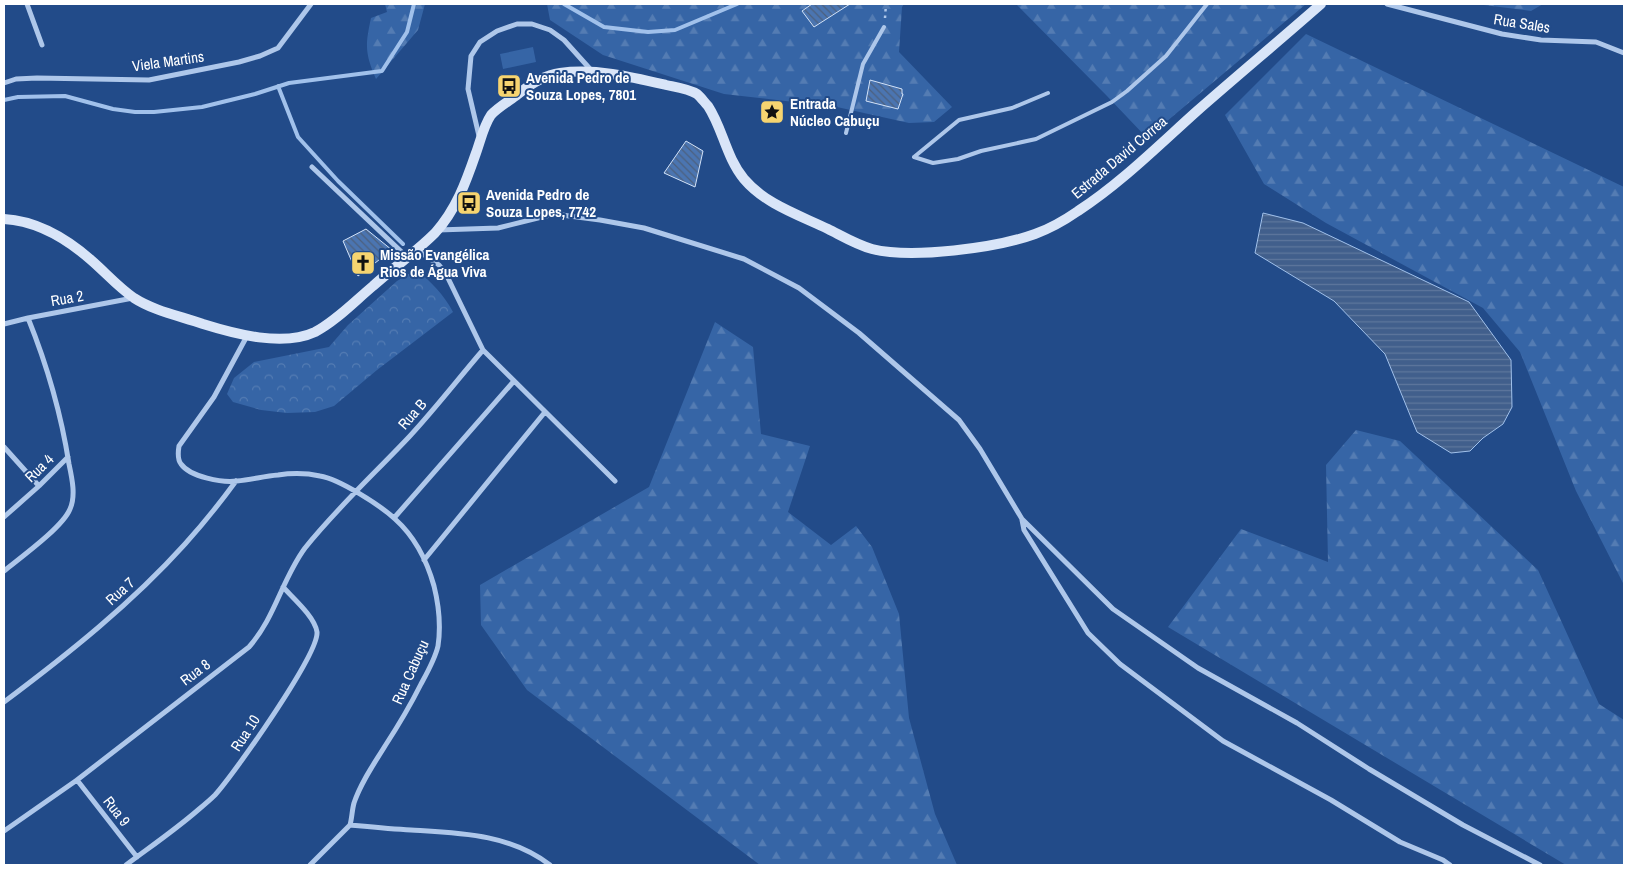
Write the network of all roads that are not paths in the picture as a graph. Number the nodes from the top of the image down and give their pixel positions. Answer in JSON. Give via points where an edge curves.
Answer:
{"nodes":[{"id":1,"x":27,"y":4,"type":"edge"},
{"id":2,"x":311,"y":4,"type":"edge"},
{"id":3,"x":1207,"y":4,"type":"edge"},
{"id":4,"x":1321,"y":4,"type":"edge"},
{"id":5,"x":1387,"y":4,"type":"edge"},
{"id":6,"x":884,"y":27,"type":"road end"},
{"id":7,"x":42,"y":45,"type":"dead end"},
{"id":8,"x":1624,"y":53,"type":"edge"},
{"id":9,"x":593,"y":73,"type":"junction"},
{"id":10,"x":4,"y":83,"type":"edge"},
{"id":11,"x":1048,"y":92,"type":"dead end"},
{"id":12,"x":846,"y":134,"type":"dead end"},
{"id":13,"x":480,"y":140,"type":"junction"},
{"id":14,"x":312,"y":167,"type":"dead end"},
{"id":15,"x":4,"y":219,"type":"edge"},
{"id":16,"x":438,"y":230,"type":"junction"},
{"id":17,"x":417,"y":250,"type":"junction"},
{"id":18,"x":407,"y":257,"type":"junction"},
{"id":19,"x":134,"y":298,"type":"junction"},
{"id":20,"x":28,"y":318,"type":"junction"},
{"id":21,"x":4,"y":324,"type":"edge"},
{"id":22,"x":247,"y":336,"type":"junction"},
{"id":23,"x":483,"y":350,"type":"junction"},
{"id":24,"x":514,"y":381,"type":"junction"},
{"id":25,"x":546,"y":412,"type":"junction"},
{"id":26,"x":4,"y":447,"type":"edge"},
{"id":27,"x":68,"y":457,"type":"junction"},
{"id":28,"x":615,"y":481,"type":"dead end"},
{"id":29,"x":236,"y":482,"type":"junction"},
{"id":30,"x":39,"y":486,"type":"junction"},
{"id":31,"x":355,"y":491,"type":"junction"},
{"id":32,"x":4,"y":517,"type":"edge"},
{"id":33,"x":394,"y":518,"type":"junction"},
{"id":34,"x":1022,"y":519,"type":"junction"},
{"id":35,"x":424,"y":560,"type":"junction"},
{"id":36,"x":4,"y":571,"type":"edge"},
{"id":37,"x":283,"y":587,"type":"junction"},
{"id":38,"x":4,"y":702,"type":"edge"},
{"id":39,"x":77,"y":780,"type":"junction"},
{"id":40,"x":350,"y":825,"type":"junction"},
{"id":41,"x":4,"y":831,"type":"edge"},
{"id":42,"x":136,"y":857,"type":"junction"},
{"id":43,"x":126,"y":865,"type":"edge"},
{"id":44,"x":310,"y":865,"type":"edge"},
{"id":45,"x":550,"y":865,"type":"edge"},
{"id":46,"x":1450,"y":865,"type":"edge"},
{"id":47,"x":1540,"y":865,"type":"edge"}],
"edges":[{"from":1,"to":7,"type":"street"},
{"from":2,"to":10,"type":"street","name":"Viela Martins","via":[[278,48],[240,62],[149,80],[37,78]]},
{"from":3,"to":11,"type":"lane","via":[[1166,56],[1112,102],[1036,139],[933,163],[914,157],[959,120],[1012,108]]},
{"from":4,"to":9,"type":"main road","name":"Estrada David Correa","via":[[1126,176],[1078,211],[1037,234],[953,251],[871,249],[776,204],[757,193],[738,171],[728,155],[710,109],[699,94],[632,77]]},
{"from":5,"to":8,"type":"street","name":"Rua Sales","via":[[1502,34],[1541,40],[1596,42]]},
{"from":6,"to":12,"type":"lane","via":[[863,64]]},
{"from":9,"to":13,"type":"main road","via":[[556,73],[522,90],[491,116]]},
{"from":9,"to":13,"type":"street","via":[[564,40],[550,30],[532,24],[517,24],[491,34],[480,42],[471,56],[468,89]]},
{"from":13,"to":16,"type":"main road","via":[[456,204]]},
{"from":14,"to":18,"type":"street"},
{"from":15,"to":19,"type":"main road","via":[[31,223],[58,236],[88,257]]},
{"from":16,"to":17,"type":"main road"},
{"from":16,"to":34,"type":"street","via":[[498,228],[554,214],[644,228],[744,259],[800,288],[859,333],[959,420]]},
{"from":17,"to":18,"type":"main road"},
{"from":17,"to":23,"type":"street","via":[[446,274]]},
{"from":18,"to":22,"type":"main road","via":[[325,326],[311,334],[295,338]]},
{"from":19,"to":20,"type":"street","name":"Rua 2"},
{"from":19,"to":22,"type":"main road","via":[[170,313]]},
{"from":20,"to":21,"type":"street","name":"Rua 2"},
{"from":20,"to":27,"type":"street","via":[[47,368]]},
{"from":22,"to":29,"type":"street","name":"Rua Cabuçu","via":[[214,397],[180,446],[178,455],[180,464],[201,477]]},
{"from":23,"to":24,"type":"street"},
{"from":23,"to":31,"type":"street","name":"Rua B","via":[[409,436]]},
{"from":24,"to":25,"type":"street"},
{"from":24,"to":33,"type":"street"},
{"from":25,"to":28,"type":"street"},
{"from":25,"to":35,"type":"street"},
{"from":26,"to":30,"type":"street"},
{"from":27,"to":30,"type":"street","name":"Rua 4"},
{"from":27,"to":36,"type":"street","via":[[73,495],[71,509],[62,523]]},
{"from":29,"to":31,"type":"street","name":"Rua Cabuçu","via":[[299,474],[321,476]]},
{"from":29,"to":38,"type":"street","name":"Rua 7","via":[[185,545],[141,589],[88,636]]},
{"from":30,"to":32,"type":"street","name":"Rua 4"},
{"from":31,"to":33,"type":"street","name":"Rua Cabuçu"},
{"from":31,"to":37,"type":"street","name":"Rua 8","via":[[304,550]]},
{"from":33,"to":35,"type":"street","name":"Rua Cabuçu"},
{"from":34,"to":46,"type":"street","via":[[1024,530],[1088,632],[1120,664],[1222,741],[1400,842]]},
{"from":34,"to":47,"type":"street","via":[[1113,609],[1198,668],[1297,723],[1463,825]]},
{"from":35,"to":40,"type":"street","name":"Rua Cabuçu","via":[[438,601],[437,648],[409,708],[362,783]]},
{"from":37,"to":39,"type":"street","name":"Rua 8","via":[[264,628],[249,647]]},
{"from":37,"to":42,"type":"street","name":"Rua 10","via":[[312,620],[317,632],[314,646],[300,673],[215,796]]},
{"from":39,"to":41,"type":"street","name":"Rua 8"},
{"from":39,"to":42,"type":"street","name":"Rua 9"},
{"from":40,"to":44,"type":"street"},
{"from":40,"to":45,"type":"street","via":[[488,837],[526,850]]},
{"from":42,"to":43,"type":"street","name":"Rua 10"}]}
